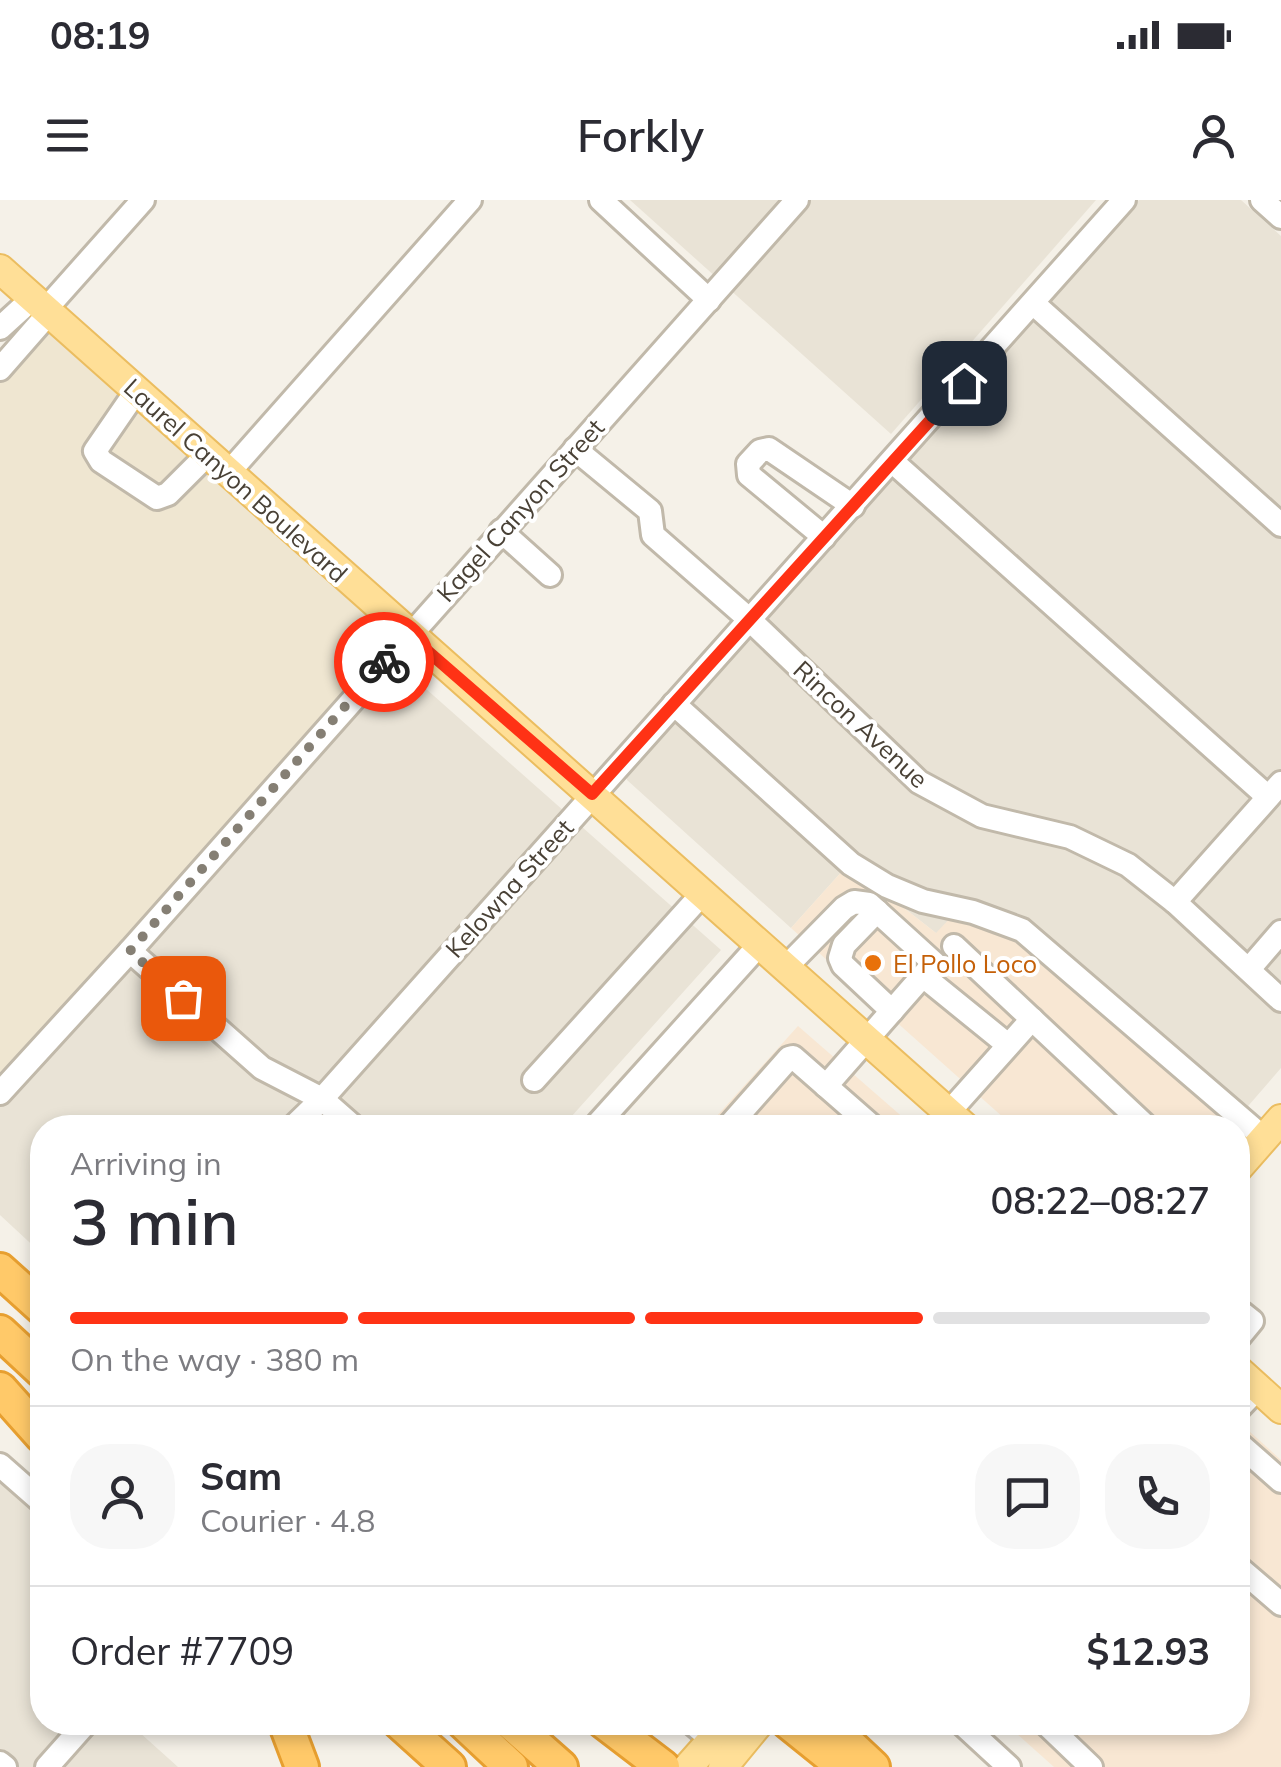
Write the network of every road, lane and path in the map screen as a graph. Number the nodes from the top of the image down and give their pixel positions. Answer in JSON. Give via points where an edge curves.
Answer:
{"nodes":[{"id":1,"x":143,"y":200,"type":"edge"},
{"id":2,"x":470,"y":200,"type":"edge"},
{"id":3,"x":600,"y":200,"type":"edge"},
{"id":4,"x":796,"y":200,"type":"edge"},
{"id":5,"x":1124,"y":200,"type":"edge"},
{"id":6,"x":1262,"y":200,"type":"edge"},
{"id":7,"x":1281,"y":217,"type":"edge"},
{"id":8,"x":0,"y":269,"type":"edge"},
{"id":9,"x":708,"y":300,"type":"junction"},
{"id":10,"x":1034,"y":304,"type":"junction"},
{"id":11,"x":42,"y":307,"type":"junction"},
{"id":12,"x":0,"y":328,"type":"edge"},
{"id":13,"x":0,"y":369,"type":"edge"},
{"id":14,"x":137,"y":390,"type":"junction"},
{"id":15,"x":575,"y":449,"type":"junction"},
{"id":16,"x":219,"y":462,"type":"junction"},
{"id":17,"x":893,"y":462,"type":"junction"},
{"id":18,"x":853,"y":506,"type":"junction"},
{"id":19,"x":1281,"y":524,"type":"edge"},
{"id":20,"x":500,"y":532,"type":"junction"},
{"id":21,"x":824,"y":537,"type":"junction"},
{"id":22,"x":550,"y":575,"type":"dead end"},
{"id":23,"x":750,"y":620,"type":"junction"},
{"id":24,"x":408,"y":634,"type":"junction"},
{"id":25,"x":674,"y":704,"type":"junction"},
{"id":26,"x":1274,"y":790,"type":"edge"},
{"id":27,"x":592,"y":794,"type":"junction"},
{"id":28,"x":703,"y":893,"type":"junction"},
{"id":29,"x":1174,"y":902,"type":"junction"},
{"id":30,"x":876,"y":911,"type":"junction"},
{"id":31,"x":980,"y":915,"type":"junction"},
{"id":32,"x":1281,"y":932,"type":"edge"},
{"id":33,"x":760,"y":944,"type":"junction"},
{"id":34,"x":954,"y":946,"type":"junction"},
{"id":35,"x":130,"y":951,"type":"junction"},
{"id":36,"x":786,"y":967,"type":"junction"},
{"id":37,"x":1249,"y":969,"type":"junction"},
{"id":38,"x":929,"y":970,"type":"junction"},
{"id":39,"x":1281,"y":1000,"type":"edge"},
{"id":40,"x":892,"y":1011,"type":"junction"},
{"id":41,"x":1032,"y":1019,"type":"junction"},
{"id":42,"x":867,"y":1039,"type":"junction"},
{"id":43,"x":1008,"y":1045,"type":"junction"},
{"id":44,"x":534,"y":1080,"type":"dead end"},
{"id":45,"x":826,"y":1086,"type":"junction"},
{"id":46,"x":2,"y":1091,"type":"edge"},
{"id":47,"x":322,"y":1099,"type":"junction"},
{"id":48,"x":305,"y":1115,"type":"edge"},
{"id":49,"x":340,"y":1115,"type":"edge"},
{"id":50,"x":606,"y":1115,"type":"edge"},
{"id":51,"x":739,"y":1115,"type":"edge"},
{"id":52,"x":859,"y":1115,"type":"edge"},
{"id":53,"x":948,"y":1115,"type":"edge"},
{"id":54,"x":958,"y":1115,"type":"edge"},
{"id":55,"x":1131,"y":1115,"type":"edge"},
{"id":56,"x":1272,"y":1128,"type":"edge"},
{"id":57,"x":1250,"y":1154,"type":"edge"},
{"id":58,"x":0,"y":1270,"type":"edge"},
{"id":59,"x":30,"y":1297,"type":"edge"},
{"id":60,"x":0,"y":1309,"type":"edge"},
{"id":61,"x":0,"y":1332,"type":"edge"},
{"id":62,"x":30,"y":1336,"type":"edge"},
{"id":63,"x":30,"y":1360,"type":"edge"},
{"id":64,"x":0,"y":1368,"type":"edge"},
{"id":65,"x":0,"y":1390,"type":"edge"},
{"id":66,"x":30,"y":1395,"type":"edge"},
{"id":67,"x":30,"y":1423,"type":"edge"},
{"id":68,"x":1250,"y":1453,"type":"edge"},
{"id":69,"x":0,"y":1465,"type":"edge"},
{"id":70,"x":1281,"y":1481,"type":"edge"},
{"id":71,"x":30,"y":1491,"type":"edge"},
{"id":72,"x":1250,"y":1577,"type":"edge"},
{"id":73,"x":1281,"y":1604,"type":"edge"},
{"id":74,"x":75,"y":1735,"type":"edge"},
{"id":75,"x":290,"y":1735,"type":"edge"},
{"id":76,"x":414,"y":1735,"type":"edge"},
{"id":77,"x":476,"y":1735,"type":"edge"},
{"id":78,"x":525,"y":1735,"type":"edge"},
{"id":79,"x":621,"y":1735,"type":"edge"},
{"id":80,"x":707,"y":1735,"type":"edge"},
{"id":81,"x":749,"y":1735,"type":"edge"},
{"id":82,"x":804,"y":1735,"type":"edge"},
{"id":83,"x":839,"y":1735,"type":"edge"},
{"id":84,"x":974,"y":1735,"type":"edge"},
{"id":85,"x":1058,"y":1735,"type":"edge"},
{"id":86,"x":46,"y":1767,"type":"edge"},
{"id":87,"x":302,"y":1767,"type":"edge"},
{"id":88,"x":450,"y":1767,"type":"edge"},
{"id":89,"x":512,"y":1767,"type":"edge"},
{"id":90,"x":561,"y":1767,"type":"edge"},
{"id":91,"x":663,"y":1767,"type":"edge"},
{"id":92,"x":688,"y":1767,"type":"edge"},
{"id":93,"x":723,"y":1767,"type":"edge"},
{"id":94,"x":844,"y":1767,"type":"edge"},
{"id":95,"x":873,"y":1767,"type":"edge"},
{"id":96,"x":1010,"y":1767,"type":"edge"},
{"id":97,"x":1091,"y":1767,"type":"edge"}],
"edges":[{"from":1,"to":11,"type":"street"},
{"from":2,"to":16,"type":"street"},
{"from":3,"to":9,"type":"street"},
{"from":4,"to":9,"type":"street","name":"Kagel Canyon Street"},
{"from":5,"to":10,"type":"street","name":"Kelowna Street"},
{"from":6,"to":7,"type":"street"},
{"from":8,"to":11,"type":"main road","name":"Laurel Canyon Boulevard"},
{"from":9,"to":15,"type":"street","name":"Kagel Canyon Street"},
{"from":10,"to":17,"type":"street","name":"Kelowna Street"},
{"from":10,"to":19,"type":"street"},
{"from":11,"to":12,"type":"street"},
{"from":11,"to":13,"type":"street"},
{"from":11,"to":14,"type":"main road","name":"Laurel Canyon Boulevard"},
{"from":14,"to":16,"type":"main road","name":"Laurel Canyon Boulevard"},
{"from":14,"to":16,"type":"street","via":[[95,452],[101,460],[156,498]]},
{"from":15,"to":20,"type":"street","name":"Kagel Canyon Street"},
{"from":15,"to":23,"type":"street","name":"Rincon Avenue","via":[[650,511],[652,534]]},
{"from":16,"to":24,"type":"main road","name":"Laurel Canyon Boulevard"},
{"from":17,"to":18,"type":"street","name":"Kelowna Street"},
{"from":17,"to":26,"type":"street"},
{"from":18,"to":21,"type":"street","name":"Kelowna Street"},
{"from":18,"to":21,"type":"street","via":[[769,450],[760,451],[748,475]]},
{"from":20,"to":22,"type":"street"},
{"from":20,"to":24,"type":"street","name":"Kagel Canyon Street"},
{"from":21,"to":23,"type":"street","name":"Kelowna Street"},
{"from":23,"to":25,"type":"street","name":"Kelowna Street"},
{"from":23,"to":29,"type":"street","name":"Rincon Avenue","via":[[919,782],[982,816],[1097,848]]},
{"from":24,"to":27,"type":"main road","name":"Laurel Canyon Boulevard"},
{"from":24,"to":35,"type":"street","name":"Kagel Canyon Street"},
{"from":25,"to":27,"type":"street","name":"Kelowna Street"},
{"from":25,"to":31,"type":"street","via":[[851,864],[923,901]]},
{"from":26,"to":29,"type":"street"},
{"from":27,"to":28,"type":"main road","name":"Laurel Canyon Boulevard"},
{"from":27,"to":47,"type":"street","name":"Kelowna Street"},
{"from":28,"to":33,"type":"main road","name":"Laurel Canyon Boulevard"},
{"from":28,"to":44,"type":"street"},
{"from":29,"to":37,"type":"street","name":"Rincon Avenue"},
{"from":30,"to":36,"type":"street","via":[[854,902],[844,908]]},
{"from":30,"to":38,"type":"street"},
{"from":30,"to":40,"type":"street","via":[[844,944],[840,958]]},
{"from":31,"to":34,"type":"street"},
{"from":31,"to":56,"type":"street","via":[[1022,930]]},
{"from":32,"to":37,"type":"street"},
{"from":33,"to":36,"type":"main road","name":"Laurel Canyon Boulevard"},
{"from":33,"to":50,"type":"street"},
{"from":34,"to":38,"type":"street"},
{"from":34,"to":41,"type":"street"},
{"from":35,"to":46,"type":"street","name":"Kagel Canyon Street"},
{"from":35,"to":47,"type":"street","via":[[262,1068]]},
{"from":36,"to":42,"type":"main road","name":"Laurel Canyon Boulevard"},
{"from":37,"to":39,"type":"street","name":"Rincon Avenue"},
{"from":38,"to":40,"type":"street"},
{"from":38,"to":43,"type":"street"},
{"from":40,"to":42,"type":"street"},
{"from":41,"to":43,"type":"street"},
{"from":41,"to":55,"type":"street"},
{"from":42,"to":45,"type":"street"},
{"from":42,"to":53,"type":"main road","name":"Laurel Canyon Boulevard"},
{"from":43,"to":54,"type":"street"},
{"from":45,"to":51,"type":"street","via":[[789,1058]]},
{"from":45,"to":52,"type":"street"},
{"from":47,"to":48,"type":"street","name":"Kelowna Street"},
{"from":47,"to":49,"type":"street"},
{"from":56,"to":57,"type":"main road"},
{"from":58,"to":59,"type":"highway"},
{"from":60,"to":62,"type":"highway"},
{"from":61,"to":63,"type":"highway"},
{"from":64,"to":66,"type":"highway"},
{"from":65,"to":67,"type":"highway"},
{"from":68,"to":70,"type":"street"},
{"from":69,"to":71,"type":"street"},
{"from":72,"to":73,"type":"street"},
{"from":74,"to":86,"type":"street"},
{"from":75,"to":87,"type":"highway"},
{"from":76,"to":88,"type":"highway"},
{"from":77,"to":89,"type":"highway"},
{"from":78,"to":90,"type":"highway"},
{"from":79,"to":91,"type":"highway"},
{"from":80,"to":92,"type":"main road"},
{"from":81,"to":93,"type":"main road"},
{"from":82,"to":94,"type":"highway"},
{"from":83,"to":95,"type":"highway"},
{"from":84,"to":96,"type":"street"},
{"from":85,"to":97,"type":"street"}]}
